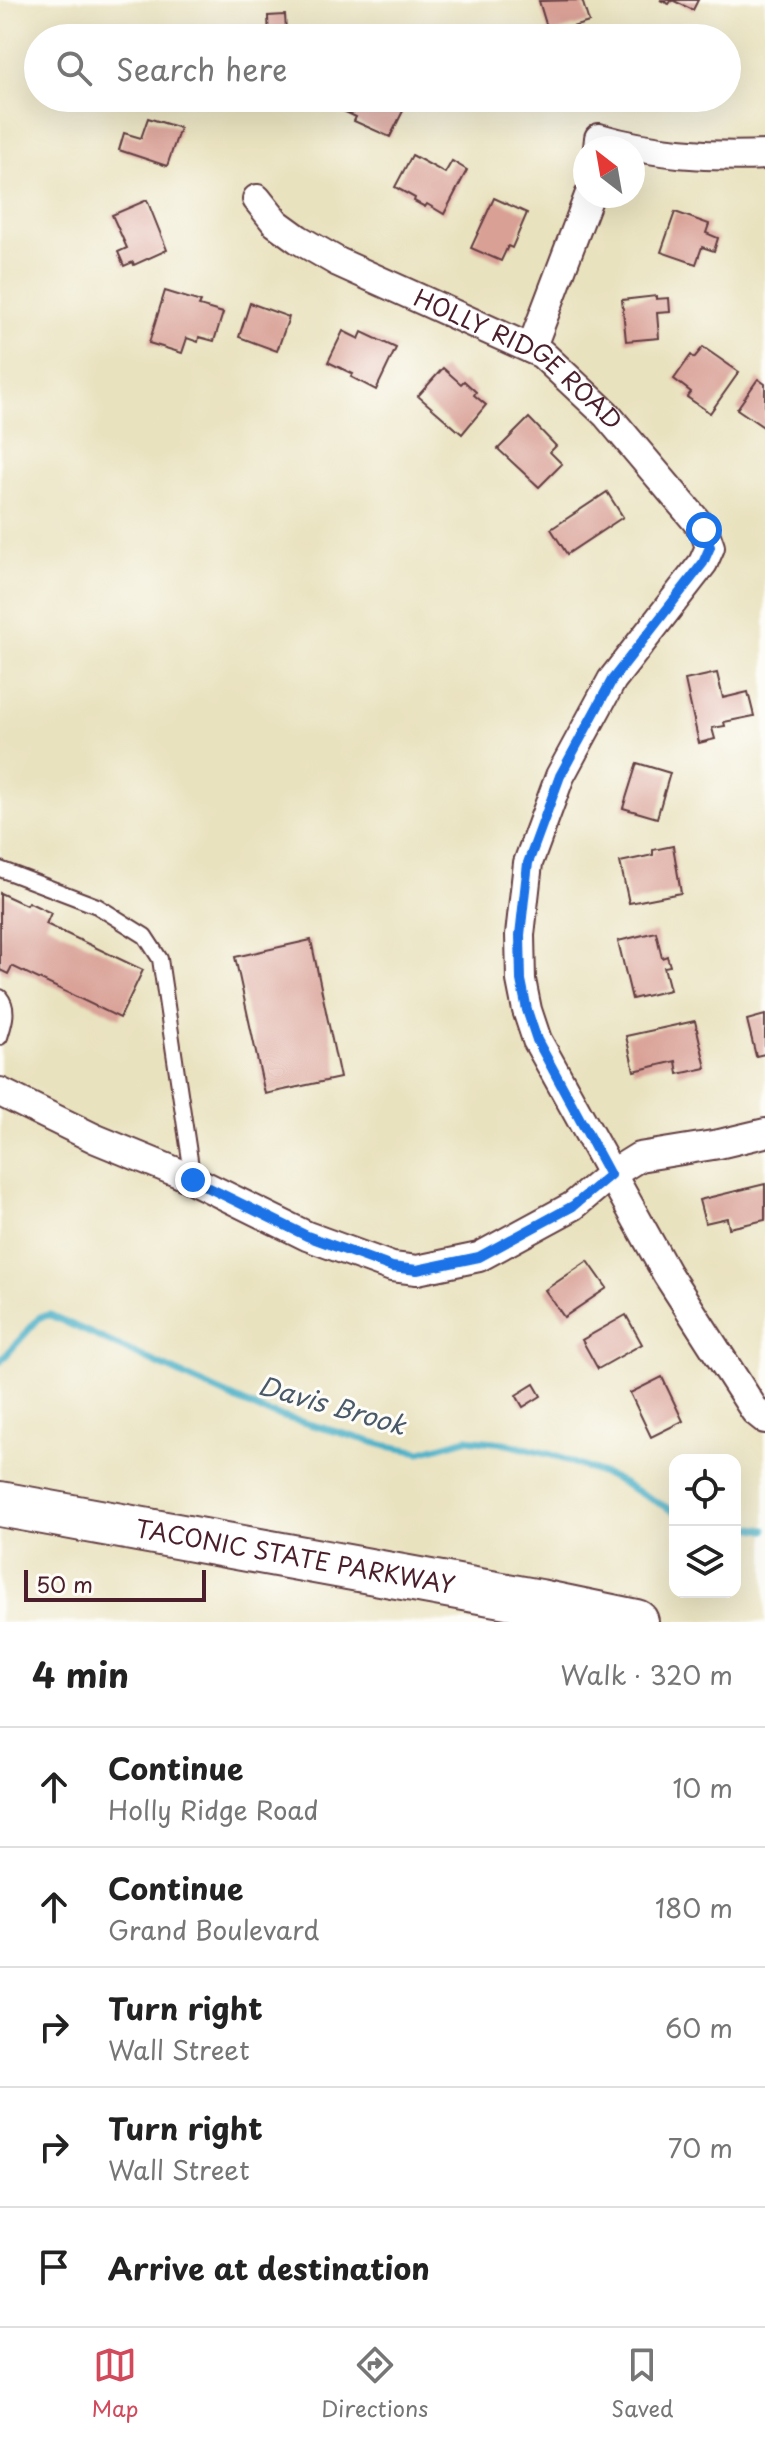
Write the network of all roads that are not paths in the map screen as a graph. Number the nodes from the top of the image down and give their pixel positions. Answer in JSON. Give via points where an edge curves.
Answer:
{"nodes":[{"id":1,"x":645,"y":149,"type":"edge"},
{"id":2,"x":765,"y":155,"type":"edge"},
{"id":3,"x":257,"y":199,"type":"dead end"},
{"id":4,"x":584,"y":208,"type":"edge"},
{"id":5,"x":531,"y":349,"type":"junction"},
{"id":6,"x":0,"y":869,"type":"edge"},
{"id":7,"x":0,"y":997,"type":"edge"},
{"id":8,"x":0,"y":1037,"type":"edge"},
{"id":9,"x":0,"y":1092,"type":"edge"},
{"id":10,"x":765,"y":1133,"type":"edge"},
{"id":11,"x":610,"y":1175,"type":"junction"},
{"id":12,"x":193,"y":1180,"type":"junction"},
{"id":13,"x":765,"y":1419,"type":"edge"},
{"id":14,"x":0,"y":1504,"type":"edge"},
{"id":15,"x":0,"y":1530,"type":"edge"},
{"id":16,"x":510,"y":1622,"type":"edge"},
{"id":17,"x":636,"y":1622,"type":"edge"}],
"edges":[{"from":1,"to":2,"type":"street"},
{"from":3,"to":5,"type":"street","name":"HOLLY RIDGE ROAD","via":[[276,223],[338,262]]},
{"from":4,"to":5,"type":"street"},
{"from":5,"to":11,"type":"street","name":"HOLLY RIDGE ROAD","via":[[606,414],[704,530],[710,547],[612,680],[560,776],[528,863],[520,935],[527,1010],[537,1040]]},
{"from":6,"to":12,"type":"lane","via":[[97,906],[145,936],[160,959]]},
{"from":7,"to":8,"type":"lane","via":[[6,1019]]},
{"from":9,"to":12,"type":"street"},
{"from":10,"to":11,"type":"street","via":[[639,1157]]},
{"from":11,"to":12,"type":"street","via":[[573,1206],[479,1257],[417,1270],[392,1267],[307,1236]]},
{"from":11,"to":13,"type":"street","name":"HOLLY RIDGE ROAD","via":[[683,1299]]},
{"from":14,"to":17,"type":"highway","name":"TACONIC STATE PARKWAY"},
{"from":15,"to":16,"type":"highway","name":"TACONIC STATE PARKWAY"}]}
